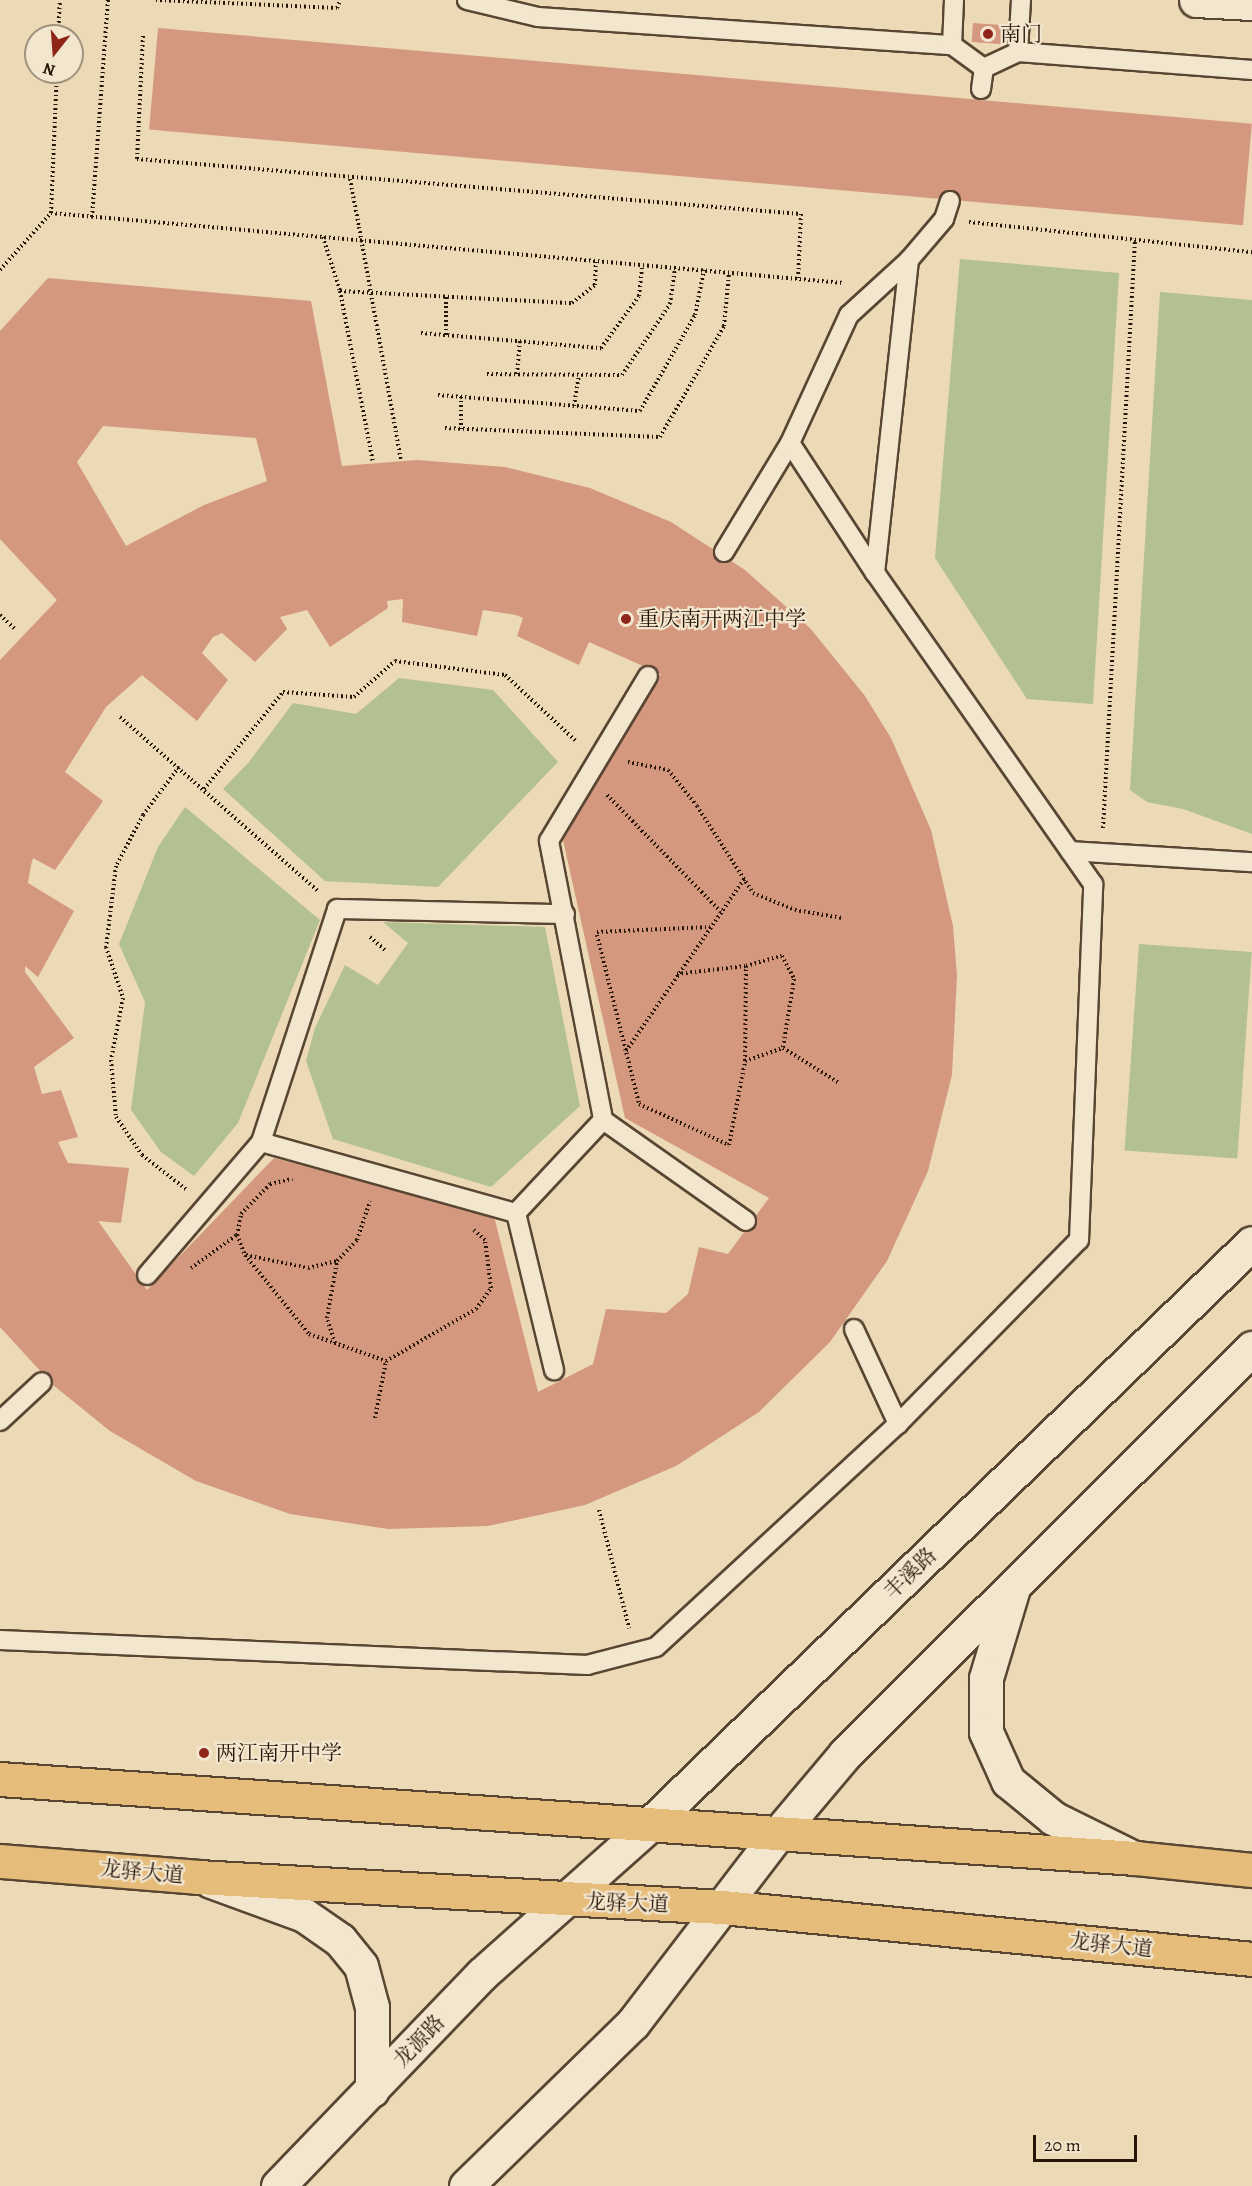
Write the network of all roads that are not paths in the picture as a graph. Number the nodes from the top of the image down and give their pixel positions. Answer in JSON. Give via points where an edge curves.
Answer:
{"nodes":[{"id":1,"x":467,"y":0,"type":"edge"},
{"id":2,"x":954,"y":0,"type":"edge"},
{"id":3,"x":1021,"y":0,"type":"edge"},
{"id":4,"x":1196,"y":0,"type":"edge"},
{"id":5,"x":1252,"y":3,"type":"edge"},
{"id":6,"x":952,"y":45,"type":"junction"},
{"id":7,"x":1018,"y":52,"type":"junction"},
{"id":8,"x":984,"y":68,"type":"junction"},
{"id":9,"x":1252,"y":70,"type":"edge"},
{"id":10,"x":981,"y":88,"type":"dead end"},
{"id":11,"x":950,"y":201,"type":"dead end"},
{"id":12,"x":909,"y":260,"type":"junction"},
{"id":13,"x":790,"y":443,"type":"junction"},
{"id":14,"x":724,"y":552,"type":"dead end"},
{"id":15,"x":875,"y":573,"type":"junction"},
{"id":16,"x":648,"y":676,"type":"dead end"},
{"id":17,"x":1070,"y":851,"type":"junction"},
{"id":18,"x":1252,"y":862,"type":"edge"},
{"id":19,"x":564,"y":914,"type":"junction"},
{"id":20,"x":603,"y":1120,"type":"junction"},
{"id":21,"x":261,"y":1142,"type":"junction"},
{"id":22,"x":516,"y":1213,"type":"junction"},
{"id":23,"x":746,"y":1221,"type":"dead end"},
{"id":24,"x":1252,"y":1243,"type":"edge"},
{"id":25,"x":147,"y":1275,"type":"dead end"},
{"id":26,"x":854,"y":1329,"type":"dead end"},
{"id":27,"x":1252,"y":1348,"type":"edge"},
{"id":28,"x":554,"y":1370,"type":"dead end"},
{"id":29,"x":42,"y":1382,"type":"dead end"},
{"id":30,"x":0,"y":1421,"type":"edge"},
{"id":31,"x":898,"y":1424,"type":"junction"},
{"id":32,"x":1015,"y":1584,"type":"junction"},
{"id":33,"x":0,"y":1640,"type":"edge"},
{"id":34,"x":0,"y":1779,"type":"edge"},
{"id":35,"x":648,"y":1826,"type":"junction"},
{"id":36,"x":776,"y":1836,"type":"junction"},
{"id":37,"x":1136,"y":1858,"type":"junction"},
{"id":38,"x":0,"y":1861,"type":"edge"},
{"id":39,"x":1252,"y":1870,"type":"edge"},
{"id":40,"x":198,"y":1877,"type":"junction"},
{"id":41,"x":564,"y":1900,"type":"junction"},
{"id":42,"x":722,"y":1906,"type":"junction"},
{"id":43,"x":1252,"y":1959,"type":"edge"},
{"id":44,"x":372,"y":2090,"type":"junction"},
{"id":45,"x":278,"y":2186,"type":"edge"},
{"id":46,"x":466,"y":2186,"type":"edge"}],
"edges":[{"from":1,"to":6,"type":"lane","via":[[538,17]]},
{"from":2,"to":6,"type":"lane"},
{"from":3,"to":7,"type":"lane"},
{"from":4,"to":5,"type":"main road"},
{"from":6,"to":8,"type":"lane"},
{"from":7,"to":8,"type":"lane"},
{"from":7,"to":9,"type":"lane"},
{"from":8,"to":10,"type":"lane"},
{"from":11,"to":12,"type":"lane","via":[[944,219]]},
{"from":12,"to":13,"type":"lane","via":[[849,315]]},
{"from":12,"to":15,"type":"lane"},
{"from":13,"to":14,"type":"lane"},
{"from":13,"to":15,"type":"lane"},
{"from":15,"to":17,"type":"lane"},
{"from":16,"to":19,"type":"lane","via":[[549,841]]},
{"from":17,"to":18,"type":"lane"},
{"from":17,"to":31,"type":"lane","via":[[1093,884],[1079,1240]]},
{"from":19,"to":20,"type":"lane"},
{"from":19,"to":21,"type":"lane","via":[[338,909]]},
{"from":20,"to":22,"type":"lane"},
{"from":20,"to":23,"type":"lane"},
{"from":21,"to":22,"type":"lane"},
{"from":21,"to":25,"type":"lane"},
{"from":22,"to":28,"type":"lane"},
{"from":24,"to":35,"type":"main road","name":"丰溪路"},
{"from":26,"to":31,"type":"lane"},
{"from":27,"to":32,"type":"main road"},
{"from":29,"to":30,"type":"lane"},
{"from":31,"to":33,"type":"lane","via":[[656,1647],[587,1665]]},
{"from":32,"to":36,"type":"main road","via":[[845,1754]]},
{"from":32,"to":37,"type":"main road","via":[[986,1678],[986,1732],[990,1742],[1008,1781],[1053,1818]]},
{"from":34,"to":35,"type":"main road"},
{"from":35,"to":36,"type":"main road"},
{"from":35,"to":41,"type":"main road","name":"丰溪路"},
{"from":36,"to":37,"type":"main road"},
{"from":36,"to":42,"type":"main road"},
{"from":37,"to":39,"type":"main road"},
{"from":38,"to":40,"type":"main road","name":"龙驿大道"},
{"from":40,"to":41,"type":"main road","name":"龙驿大道"},
{"from":40,"to":44,"type":"main road","via":[[304,1915],[340,1940],[361,1966],[372,2007]]},
{"from":41,"to":42,"type":"main road","name":"龙驿大道"},
{"from":41,"to":44,"type":"main road","name":"龙源路","via":[[482,1974]]},
{"from":42,"to":43,"type":"main road","name":"龙驿大道"},
{"from":42,"to":46,"type":"main road","via":[[633,2023]]},
{"from":44,"to":45,"type":"main road","name":"龙源路"}]}
